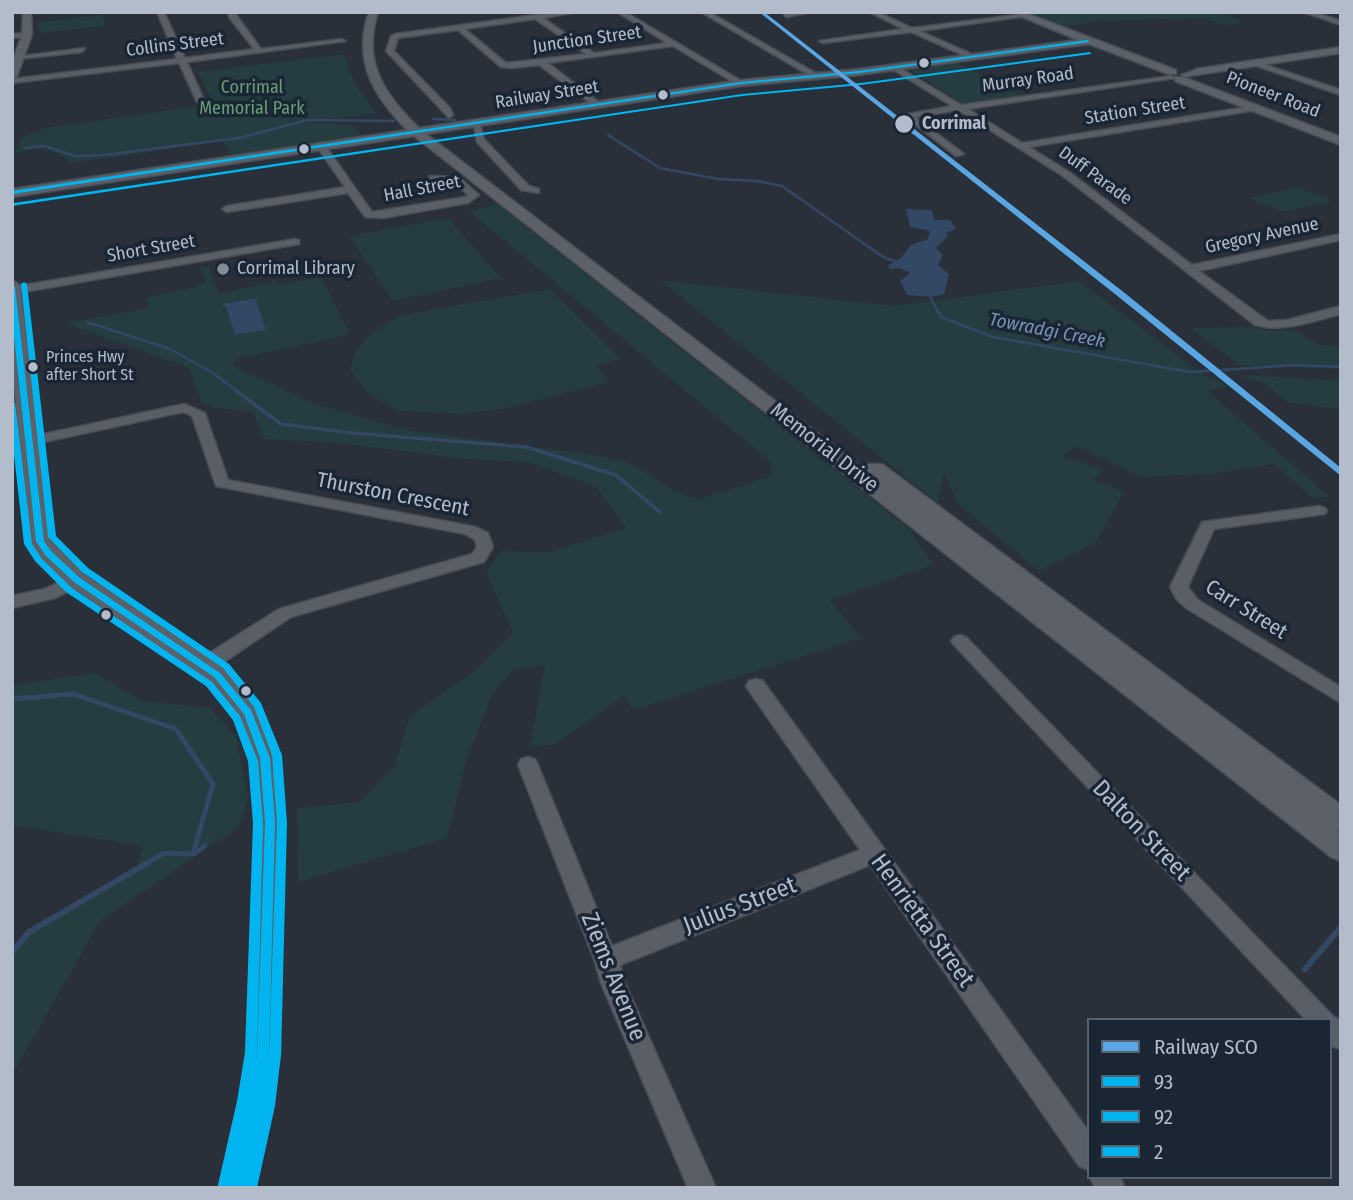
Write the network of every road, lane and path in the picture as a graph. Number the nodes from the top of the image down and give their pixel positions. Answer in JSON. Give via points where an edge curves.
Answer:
{"nodes":[{"id":1,"x":27,"y":12,"type":"edge"},
{"id":2,"x":160,"y":12,"type":"edge"},
{"id":3,"x":231,"y":12,"type":"edge"},
{"id":4,"x":374,"y":12,"type":"edge"},
{"id":5,"x":384,"y":12,"type":"edge"},
{"id":6,"x":574,"y":12,"type":"edge"},
{"id":7,"x":620,"y":12,"type":"edge"},
{"id":8,"x":704,"y":12,"type":"edge"},
{"id":9,"x":808,"y":12,"type":"edge"},
{"id":10,"x":872,"y":12,"type":"edge"},
{"id":11,"x":1306,"y":12,"type":"edge"},
{"id":12,"x":563,"y":13,"type":"edge"},
{"id":13,"x":1019,"y":14,"type":"edge"},
{"id":14,"x":787,"y":15,"type":"dead end"},
{"id":15,"x":1341,"y":16,"type":"edge"},
{"id":16,"x":536,"y":17,"type":"junction"},
{"id":17,"x":1326,"y":18,"type":"junction"},
{"id":18,"x":1341,"y":23,"type":"edge"},
{"id":19,"x":458,"y":26,"type":"junction"},
{"id":20,"x":911,"y":30,"type":"junction"},
{"id":21,"x":27,"y":35,"type":"junction"},
{"id":22,"x":12,"y":36,"type":"edge"},
{"id":23,"x":80,"y":40,"type":"dead end"},
{"id":24,"x":342,"y":41,"type":"dead end"},
{"id":25,"x":823,"y":41,"type":"dead end"},
{"id":26,"x":1088,"y":41,"type":"junction"},
{"id":27,"x":674,"y":44,"type":"junction"},
{"id":28,"x":259,"y":51,"type":"junction"},
{"id":29,"x":1339,"y":52,"type":"edge"},
{"id":30,"x":593,"y":55,"type":"junction"},
{"id":31,"x":19,"y":57,"type":"junction"},
{"id":32,"x":971,"y":57,"type":"junction"},
{"id":33,"x":183,"y":60,"type":"junction"},
{"id":34,"x":541,"y":62,"type":"junction"},
{"id":35,"x":1257,"y":63,"type":"junction"},
{"id":36,"x":895,"y":67,"type":"junction"},
{"id":37,"x":815,"y":75,"type":"junction"},
{"id":38,"x":1175,"y":75,"type":"junction"},
{"id":39,"x":12,"y":79,"type":"edge"},
{"id":40,"x":741,"y":83,"type":"junction"},
{"id":41,"x":1341,"y":93,"type":"edge"},
{"id":42,"x":201,"y":102,"type":"dead end"},
{"id":43,"x":597,"y":105,"type":"junction"},
{"id":44,"x":1256,"y":107,"type":"junction"},
{"id":45,"x":960,"y":108,"type":"junction"},
{"id":46,"x":411,"y":113,"type":"junction"},
{"id":47,"x":449,"y":115,"type":"dead end"},
{"id":48,"x":476,"y":123,"type":"junction"},
{"id":49,"x":462,"y":125,"type":"junction"},
{"id":50,"x":423,"y":132,"type":"junction"},
{"id":51,"x":380,"y":138,"type":"junction"},
{"id":52,"x":1341,"y":141,"type":"edge"},
{"id":53,"x":433,"y":145,"type":"junction"},
{"id":54,"x":1019,"y":146,"type":"junction"},
{"id":55,"x":322,"y":147,"type":"junction"},
{"id":56,"x":959,"y":154,"type":"dead end"},
{"id":57,"x":432,"y":180,"type":"dead end"},
{"id":58,"x":352,"y":189,"type":"junction"},
{"id":59,"x":535,"y":191,"type":"dead end"},
{"id":60,"x":12,"y":193,"type":"edge"},
{"id":61,"x":227,"y":209,"type":"dead end"},
{"id":62,"x":1341,"y":237,"type":"edge"},
{"id":63,"x":295,"y":242,"type":"dead end"},
{"id":64,"x":1190,"y":269,"type":"junction"},
{"id":65,"x":13,"y":289,"type":"edge"},
{"id":66,"x":1341,"y":310,"type":"edge"},
{"id":67,"x":30,"y":440,"type":"junction"},
{"id":68,"x":1318,"y":511,"type":"dead end"},
{"id":69,"x":77,"y":580,"type":"junction"},
{"id":70,"x":12,"y":602,"type":"edge"},
{"id":71,"x":961,"y":641,"type":"dead end"},
{"id":72,"x":205,"y":665,"type":"junction"},
{"id":73,"x":756,"y":686,"type":"dead end"},
{"id":74,"x":1340,"y":694,"type":"edge"},
{"id":75,"x":528,"y":765,"type":"dead end"},
{"id":76,"x":1341,"y":820,"type":"edge"},
{"id":77,"x":1341,"y":849,"type":"edge"},
{"id":78,"x":874,"y":854,"type":"junction"},
{"id":79,"x":606,"y":959,"type":"junction"},
{"id":80,"x":1321,"y":1018,"type":"edge"},
{"id":81,"x":1087,"y":1153,"type":"edge"},
{"id":82,"x":237,"y":1188,"type":"edge"},
{"id":83,"x":702,"y":1188,"type":"edge"}],
"edges":[{"from":1,"to":21,"type":"main road"},
{"from":2,"to":33,"type":"street"},
{"from":3,"to":28,"type":"street"},
{"from":4,"to":50,"type":"main road","name":"Memorial Drive","via":[[366,38],[368,64],[385,97]]},
{"from":5,"to":46,"type":"main road","name":"Memorial Drive","via":[[377,37],[379,62],[388,83]]},
{"from":6,"to":12,"type":"street"},
{"from":7,"to":27,"type":"street"},
{"from":8,"to":37,"type":"street"},
{"from":9,"to":14,"type":"street"},
{"from":10,"to":20,"type":"street"},
{"from":11,"to":17,"type":"street"},
{"from":12,"to":16,"type":"street"},
{"from":13,"to":20,"type":"street"},
{"from":13,"to":26,"type":"main road","name":"Pioneer Road"},
{"from":15,"to":17,"type":"street"},
{"from":16,"to":19,"type":"street"},
{"from":16,"to":30,"type":"street"},
{"from":17,"to":18,"type":"street"},
{"from":19,"to":34,"type":"street","name":"Junction Street","via":[[504,65]]},
{"from":19,"to":47,"type":"street","via":[[402,33],[394,36],[390,51]]},
{"from":20,"to":25,"type":"street"},
{"from":20,"to":32,"type":"street"},
{"from":21,"to":22,"type":"street"},
{"from":21,"to":31,"type":"main road"},
{"from":23,"to":31,"type":"street","via":[[82,52]]},
{"from":24,"to":28,"type":"street","name":"Collins Street"},
{"from":26,"to":32,"type":"main road","name":"Railway Street"},
{"from":26,"to":38,"type":"main road","name":"Pioneer Road"},
{"from":27,"to":30,"type":"street","name":"Junction Street"},
{"from":27,"to":40,"type":"street"},
{"from":28,"to":33,"type":"street","name":"Collins Street"},
{"from":29,"to":35,"type":"main road","name":"Murray Road"},
{"from":30,"to":34,"type":"street","name":"Junction Street"},
{"from":31,"to":39,"type":"main road"},
{"from":32,"to":36,"type":"main road","name":"Railway Street"},
{"from":33,"to":39,"type":"street","name":"Collins Street"},
{"from":33,"to":42,"type":"street"},
{"from":34,"to":43,"type":"street"},
{"from":35,"to":38,"type":"main road","name":"Murray Road"},
{"from":35,"to":41,"type":"street"},
{"from":36,"to":37,"type":"main road","name":"Railway Street"},
{"from":36,"to":45,"type":"street","name":"Duff Parade"},
{"from":37,"to":40,"type":"main road","name":"Railway Street"},
{"from":38,"to":44,"type":"main road","name":"Pioneer Road"},
{"from":38,"to":45,"type":"street","name":"Murray Road"},
{"from":40,"to":43,"type":"main road","name":"Railway Street"},
{"from":43,"to":48,"type":"main road","name":"Railway Street"},
{"from":44,"to":52,"type":"main road","name":"Pioneer Road"},
{"from":44,"to":54,"type":"street","name":"Station Street"},
{"from":45,"to":54,"type":"street","name":"Duff Parade"},
{"from":45,"to":56,"type":"street","name":"Murray Road","via":[[907,115]]},
{"from":46,"to":49,"type":"main road","via":[[436,124]]},
{"from":46,"to":50,"type":"main road","name":"Memorial Drive"},
{"from":48,"to":49,"type":"main road","name":"Railway Street"},
{"from":48,"to":59,"type":"street","via":[[480,140],[526,188]]},
{"from":49,"to":50,"type":"main road","name":"Railway Street"},
{"from":50,"to":51,"type":"main road","name":"Railway Street"},
{"from":50,"to":53,"type":"main road","name":"Memorial Drive"},
{"from":50,"to":76,"type":"main road","name":"Memorial Drive"},
{"from":51,"to":53,"type":"main road","via":[[407,138]]},
{"from":51,"to":55,"type":"main road","name":"Railway Street"},
{"from":53,"to":77,"type":"main road","name":"Memorial Drive"},
{"from":54,"to":64,"type":"street","name":"Duff Parade","via":[[1066,174]]},
{"from":55,"to":58,"type":"street"},
{"from":55,"to":60,"type":"main road","name":"Railway Street"},
{"from":57,"to":58,"type":"street","name":"Hall Street","via":[[460,179],[474,195],[468,200],[369,215]]},
{"from":58,"to":61,"type":"street"},
{"from":62,"to":64,"type":"street","name":"Gregory Avenue"},
{"from":63,"to":65,"type":"street","name":"Short Street"},
{"from":64,"to":66,"type":"street","name":"Duff Parade","via":[[1266,325]]},
{"from":65,"to":67,"type":"main road"},
{"from":67,"to":69,"type":"main road","via":[[40,541]]},
{"from":67,"to":72,"type":"street","name":"Thurston Crescent","via":[[184,408],[198,413],[220,483],[470,530],[482,537],[485,547],[478,558],[285,613]]},
{"from":68,"to":74,"type":"street","name":"Carr Street","via":[[1208,525],[1179,587],[1192,604]]},
{"from":69,"to":70,"type":"street","via":[[49,594]]},
{"from":69,"to":72,"type":"main road"},
{"from":71,"to":80,"type":"street","name":"Dalton Street"},
{"from":72,"to":82,"type":"main road","via":[[248,713],[265,758],[269,785],[263,1054]]},
{"from":73,"to":78,"type":"street","name":"Henrietta Street"},
{"from":75,"to":79,"type":"street","name":"Ziems Avenue"},
{"from":78,"to":79,"type":"street","name":"Julius Street"},
{"from":78,"to":81,"type":"street","name":"Henrietta Street"},
{"from":79,"to":83,"type":"street","name":"Ziems Avenue"}]}
